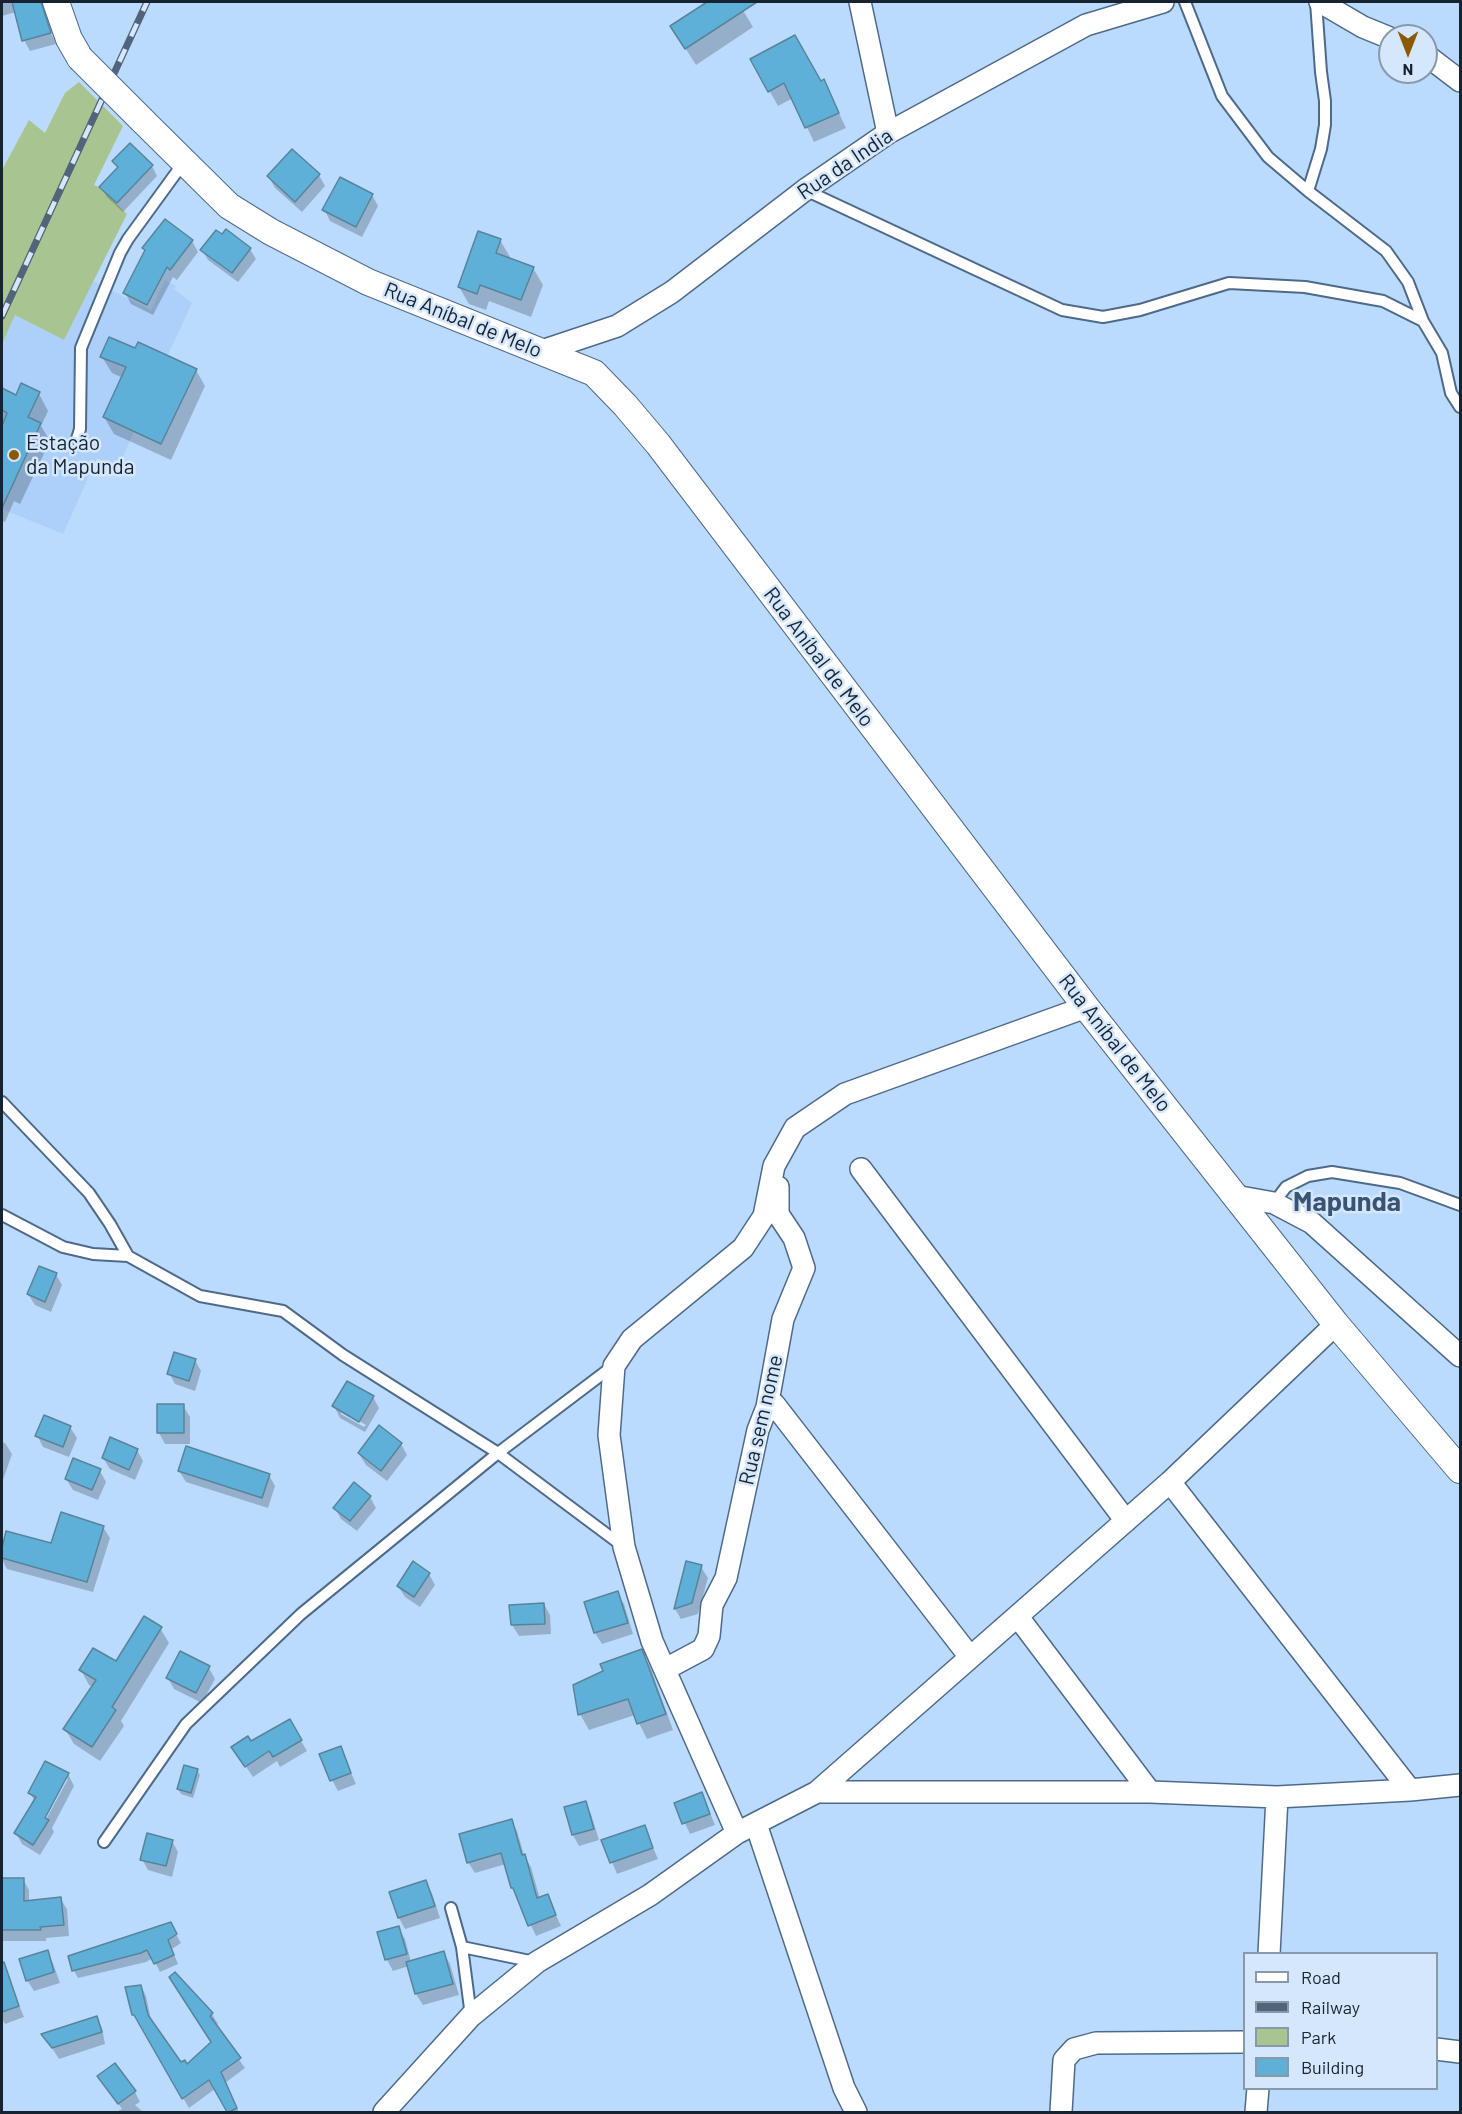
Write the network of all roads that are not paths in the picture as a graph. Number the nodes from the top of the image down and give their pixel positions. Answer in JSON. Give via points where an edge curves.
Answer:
{"nodes":[{"id":1,"x":57,"y":2,"type":"edge"},
{"id":2,"x":860,"y":2,"type":"edge"},
{"id":3,"x":1163,"y":2,"type":"edge"},
{"id":4,"x":1185,"y":2,"type":"edge"},
{"id":5,"x":1318,"y":2,"type":"edge"},
{"id":6,"x":1378,"y":33,"type":"edge"},
{"id":7,"x":1438,"y":64,"type":"edge"},
{"id":8,"x":1461,"y":81,"type":"edge"},
{"id":9,"x":888,"y":133,"type":"junction"},
{"id":10,"x":185,"y":162,"type":"junction"},
{"id":11,"x":805,"y":190,"type":"junction"},
{"id":12,"x":1308,"y":191,"type":"junction"},
{"id":13,"x":1423,"y":321,"type":"junction"},
{"id":14,"x":542,"y":351,"type":"junction"},
{"id":15,"x":1461,"y":407,"type":"edge"},
{"id":16,"x":77,"y":439,"type":"dead end"},
{"id":17,"x":1086,"y":1007,"type":"junction"},
{"id":18,"x":2,"y":1102,"type":"edge"},
{"id":19,"x":778,"y":1160,"type":"junction"},
{"id":20,"x":861,"y":1169,"type":"dead end"},
{"id":21,"x":1235,"y":1196,"type":"junction"},
{"id":22,"x":1274,"y":1203,"type":"junction"},
{"id":23,"x":1461,"y":1205,"type":"edge"},
{"id":24,"x":2,"y":1215,"type":"edge"},
{"id":25,"x":128,"y":1256,"type":"junction"},
{"id":26,"x":1336,"y":1324,"type":"junction"},
{"id":27,"x":1461,"y":1356,"type":"edge"},
{"id":28,"x":614,"y":1366,"type":"junction"},
{"id":29,"x":774,"y":1404,"type":"dead end"},
{"id":30,"x":498,"y":1453,"type":"junction"},
{"id":31,"x":1461,"y":1470,"type":"edge"},
{"id":32,"x":1170,"y":1482,"type":"junction"},
{"id":33,"x":1126,"y":1521,"type":"junction"},
{"id":34,"x":624,"y":1547,"type":"junction"},
{"id":35,"x":1018,"y":1617,"type":"junction"},
{"id":36,"x":970,"y":1657,"type":"junction"},
{"id":37,"x":673,"y":1665,"type":"dead end"},
{"id":38,"x":1461,"y":1785,"type":"edge"},
{"id":39,"x":1410,"y":1790,"type":"junction"},
{"id":40,"x":817,"y":1792,"type":"junction"},
{"id":41,"x":1150,"y":1792,"type":"junction"},
{"id":42,"x":1277,"y":1797,"type":"junction"},
{"id":43,"x":746,"y":1829,"type":"junction"},
{"id":44,"x":104,"y":1842,"type":"dead end"},
{"id":45,"x":451,"y":1908,"type":"dead end"},
{"id":46,"x":462,"y":1947,"type":"junction"},
{"id":47,"x":1269,"y":1952,"type":"edge"},
{"id":48,"x":537,"y":1962,"type":"junction"},
{"id":49,"x":471,"y":2016,"type":"junction"},
{"id":50,"x":1243,"y":2042,"type":"edge"},
{"id":51,"x":1438,"y":2049,"type":"edge"},
{"id":52,"x":1461,"y":2052,"type":"edge"},
{"id":53,"x":1258,"y":2090,"type":"edge"},
{"id":54,"x":384,"y":2112,"type":"edge"},
{"id":55,"x":856,"y":2112,"type":"edge"},
{"id":56,"x":1061,"y":2112,"type":"edge"},
{"id":57,"x":1256,"y":2112,"type":"edge"}],
"edges":[{"from":1,"to":10,"type":"street","name":"Rua Aníbal de Melo","bridge":true,"via":[[69,39],[80,57]]},
{"from":2,"to":9,"type":"street"},
{"from":3,"to":9,"type":"street","name":"Rua da India","via":[[1086,25]]},
{"from":4,"to":12,"type":"lane","via":[[1222,96],[1269,156]]},
{"from":5,"to":6,"type":"street"},
{"from":5,"to":12,"type":"lane","via":[[1325,125]]},
{"from":7,"to":8,"type":"street"},
{"from":9,"to":11,"type":"street","name":"Rua da India"},
{"from":10,"to":14,"type":"street","name":"Rua Aníbal de Melo","via":[[229,206],[271,232],[368,282]]},
{"from":10,"to":16,"type":"lane","via":[[128,238],[81,348]]},
{"from":11,"to":13,"type":"lane","via":[[1062,310],[1103,317],[1229,283],[1305,287],[1383,302]]},
{"from":11,"to":14,"type":"street","name":"Rua da India","via":[[672,292],[617,326]]},
{"from":12,"to":13,"type":"lane","via":[[1386,251],[1408,282]]},
{"from":13,"to":15,"type":"lane","via":[[1442,352],[1451,393]]},
{"from":14,"to":17,"type":"street","name":"Rua Aníbal de Melo","via":[[594,373],[626,405]]},
{"from":17,"to":19,"type":"street","via":[[845,1094],[795,1128]]},
{"from":17,"to":21,"type":"street","name":"Rua Aníbal de Melo"},
{"from":18,"to":25,"type":"lane","via":[[89,1193]]},
{"from":19,"to":28,"type":"street","via":[[764,1216],[743,1248],[632,1339]]},
{"from":19,"to":37,"type":"street","name":"Rua sem nome","via":[[778,1214],[794,1238],[804,1268],[783,1319],[767,1407],[758,1430],[726,1578],[712,1605],[709,1636],[703,1649]]},
{"from":20,"to":33,"type":"street"},
{"from":21,"to":22,"type":"street"},
{"from":21,"to":26,"type":"street","name":"Rua Aníbal de Melo"},
{"from":22,"to":23,"type":"lane","via":[[1286,1187],[1308,1176],[1332,1172],[1400,1183]]},
{"from":22,"to":27,"type":"street","via":[[1312,1223]]},
{"from":24,"to":25,"type":"lane","via":[[63,1247]]},
{"from":25,"to":30,"type":"lane","via":[[200,1296],[283,1311],[343,1355]]},
{"from":26,"to":31,"type":"street","name":"Rua Aníbal de Melo"},
{"from":26,"to":32,"type":"street"},
{"from":28,"to":30,"type":"lane"},
{"from":28,"to":34,"type":"street","via":[[609,1435]]},
{"from":29,"to":36,"type":"street"},
{"from":30,"to":34,"type":"lane"},
{"from":30,"to":44,"type":"lane","via":[[301,1614],[186,1724]]},
{"from":32,"to":33,"type":"street"},
{"from":32,"to":39,"type":"street"},
{"from":33,"to":35,"type":"street"},
{"from":34,"to":43,"type":"street","via":[[652,1641]]},
{"from":35,"to":36,"type":"street"},
{"from":35,"to":41,"type":"street"},
{"from":36,"to":40,"type":"street"},
{"from":38,"to":39,"type":"street"},
{"from":39,"to":42,"type":"street"},
{"from":40,"to":41,"type":"street"},
{"from":40,"to":43,"type":"street"},
{"from":41,"to":42,"type":"street"},
{"from":42,"to":47,"type":"street"},
{"from":43,"to":48,"type":"street","via":[[650,1895]]},
{"from":43,"to":55,"type":"street"},
{"from":45,"to":46,"type":"lane"},
{"from":46,"to":48,"type":"lane"},
{"from":46,"to":49,"type":"lane"},
{"from":48,"to":49,"type":"street"},
{"from":49,"to":54,"type":"street"},
{"from":50,"to":56,"type":"street","via":[[1096,2043],[1074,2049],[1064,2060]]},
{"from":51,"to":52,"type":"street"},
{"from":53,"to":57,"type":"street"}]}
